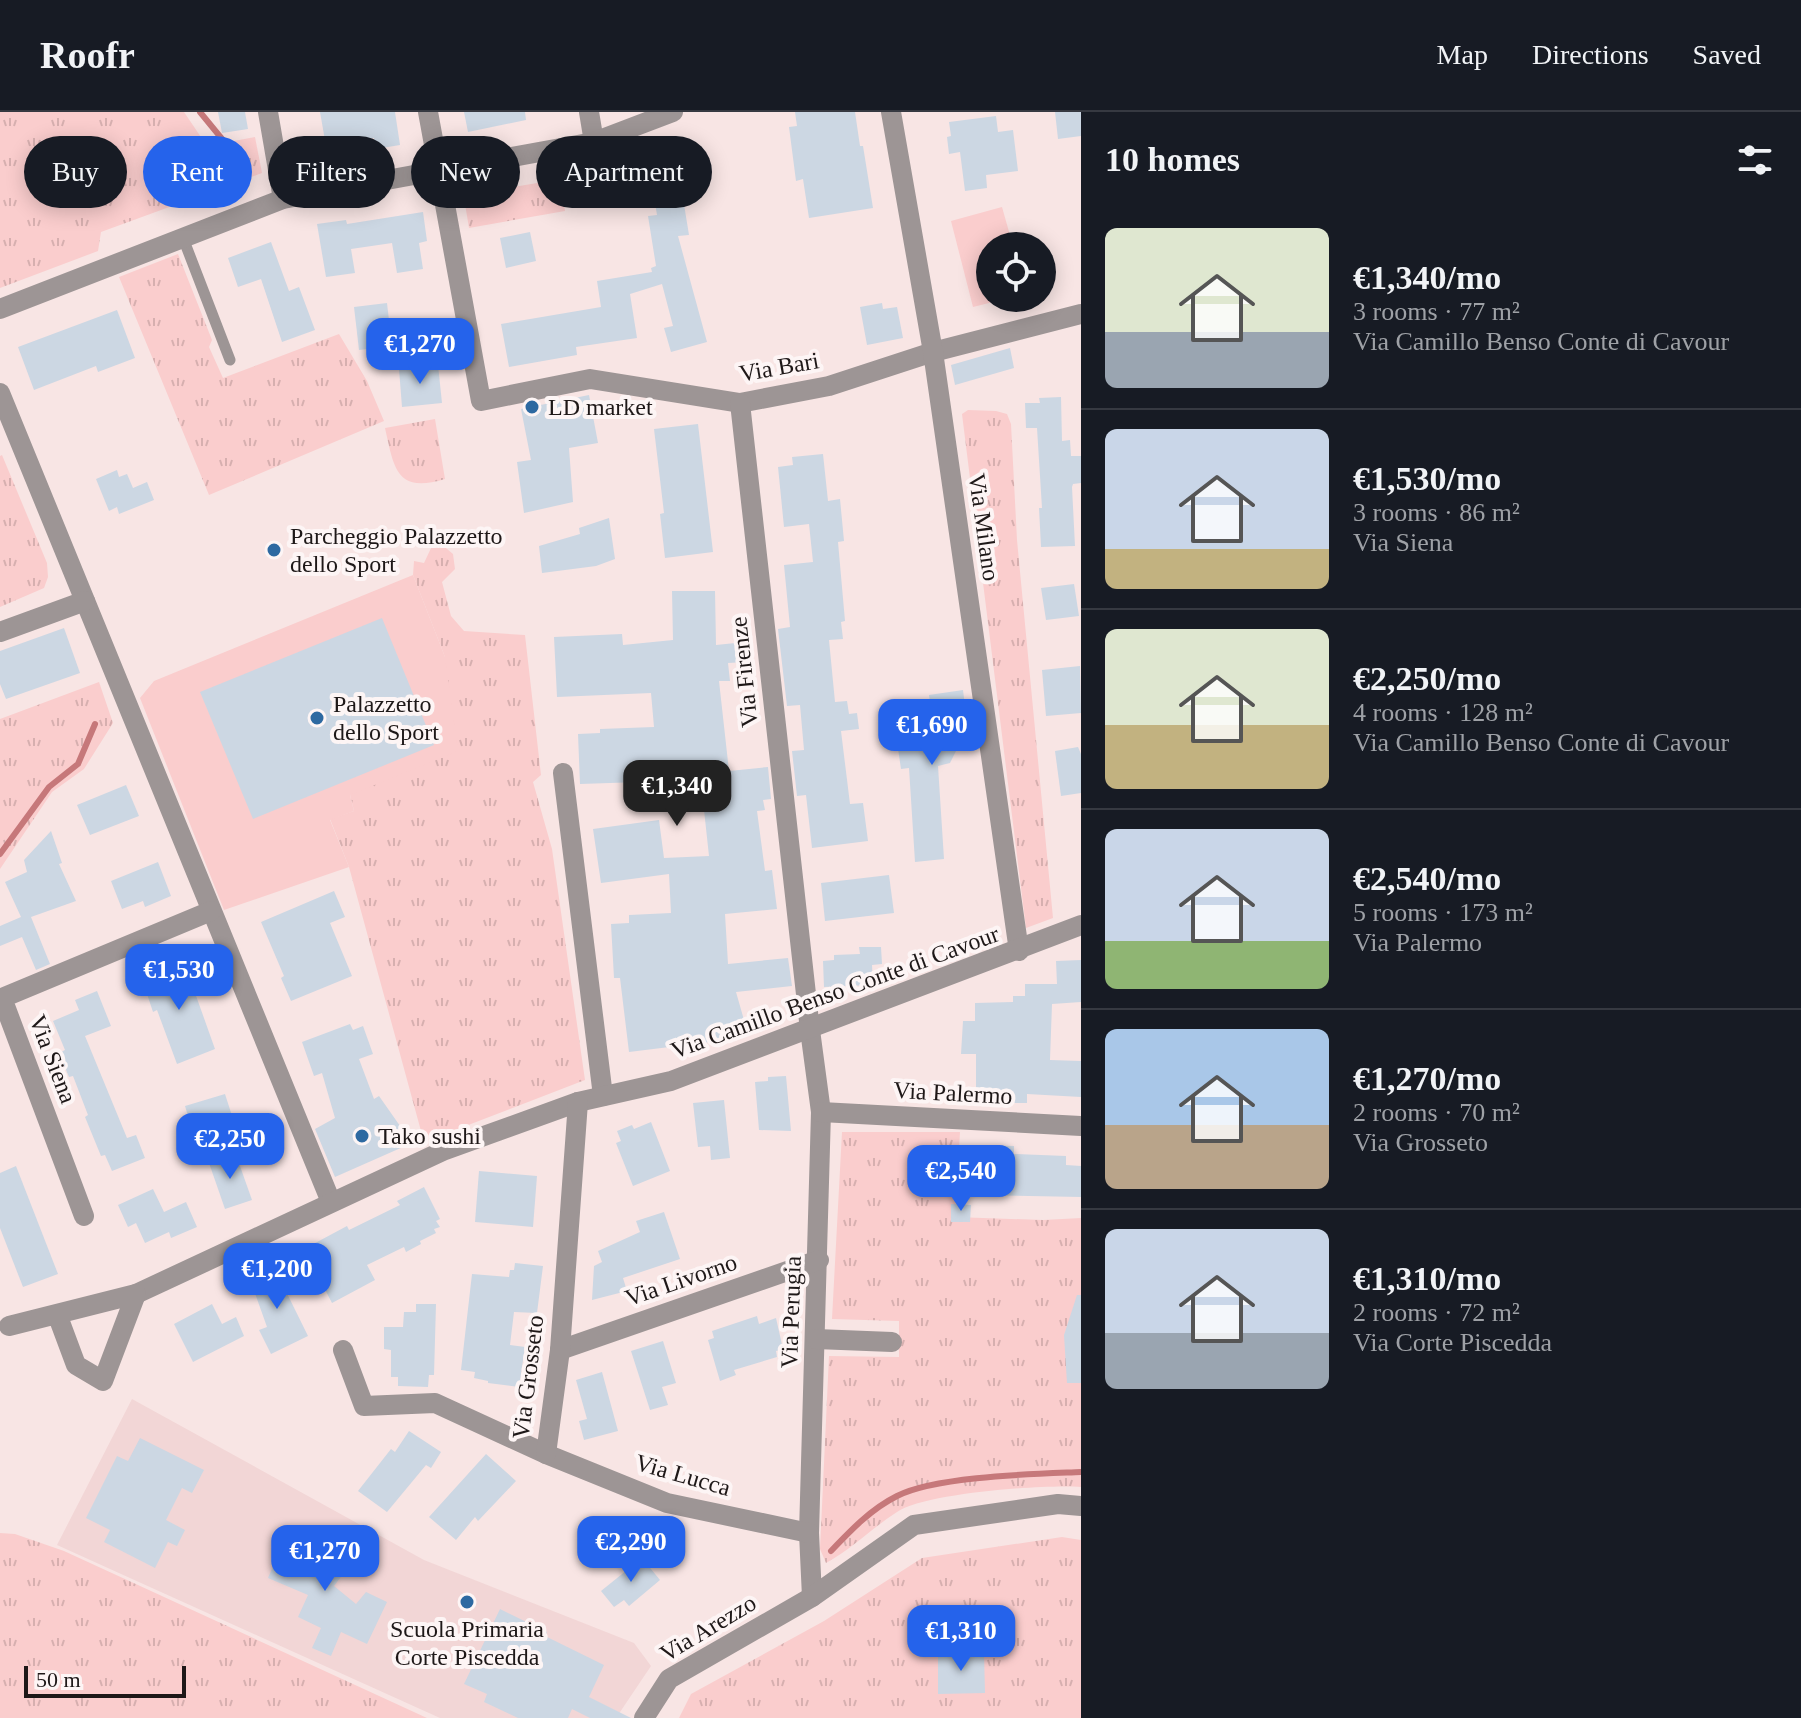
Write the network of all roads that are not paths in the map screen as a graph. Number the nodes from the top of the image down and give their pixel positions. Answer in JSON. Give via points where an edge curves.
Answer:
{"nodes":[{"id":1,"x":268,"y":112,"type":"edge"},
{"id":2,"x":428,"y":112,"type":"edge"},
{"id":3,"x":589,"y":112,"type":"edge"},
{"id":4,"x":673,"y":112,"type":"edge"},
{"id":5,"x":891,"y":112,"type":"edge"},
{"id":6,"x":272,"y":136,"type":"edge"},
{"id":7,"x":433,"y":136,"type":"edge"},
{"id":8,"x":593,"y":136,"type":"edge"},
{"id":9,"x":610,"y":136,"type":"edge"},
{"id":10,"x":268,"y":205,"type":"edge"},
{"id":11,"x":447,"y":208,"type":"edge"},
{"id":12,"x":183,"y":238,"type":"junction"},
{"id":13,"x":0,"y":309,"type":"edge"},
{"id":14,"x":1081,"y":314,"type":"edge"},
{"id":15,"x":933,"y":352,"type":"junction"},
{"id":16,"x":230,"y":360,"type":"dead end"},
{"id":17,"x":0,"y":393,"type":"edge"},
{"id":18,"x":740,"y":403,"type":"junction"},
{"id":19,"x":85,"y":601,"type":"junction"},
{"id":20,"x":0,"y":632,"type":"edge"},
{"id":21,"x":563,"y":773,"type":"dead end"},
{"id":22,"x":211,"y":911,"type":"junction"},
{"id":23,"x":1081,"y":925,"type":"edge"},
{"id":24,"x":1019,"y":951,"type":"junction"},
{"id":25,"x":810,"y":1030,"type":"junction"},
{"id":26,"x":603,"y":1096,"type":"junction"},
{"id":27,"x":578,"y":1102,"type":"junction"},
{"id":28,"x":821,"y":1112,"type":"junction"},
{"id":29,"x":1081,"y":1126,"type":"edge"},
{"id":30,"x":331,"y":1202,"type":"junction"},
{"id":31,"x":84,"y":1216,"type":"dead end"},
{"id":32,"x":819,"y":1260,"type":"junction"},
{"id":33,"x":136,"y":1294,"type":"junction"},
{"id":34,"x":57,"y":1314,"type":"junction"},
{"id":35,"x":9,"y":1326,"type":"dead end"},
{"id":36,"x":816,"y":1339,"type":"junction"},
{"id":37,"x":892,"y":1342,"type":"dead end"},
{"id":38,"x":343,"y":1350,"type":"dead end"},
{"id":39,"x":560,"y":1350,"type":"junction"},
{"id":40,"x":546,"y":1454,"type":"junction"},
{"id":41,"x":1081,"y":1506,"type":"edge"},
{"id":42,"x":809,"y":1533,"type":"junction"},
{"id":43,"x":812,"y":1597,"type":"junction"},
{"id":44,"x":644,"y":1718,"type":"edge"}],
"edges":[{"from":1,"to":6,"type":"street"},
{"from":2,"to":7,"type":"street"},
{"from":3,"to":8,"type":"street"},
{"from":4,"to":9,"type":"street"},
{"from":5,"to":15,"type":"street","name":"Via Milano"},
{"from":10,"to":12,"type":"street"},
{"from":11,"to":18,"type":"street","name":"Via Bari","via":[[481,401],[590,379]]},
{"from":12,"to":13,"type":"street"},
{"from":12,"to":16,"type":"lane"},
{"from":14,"to":15,"type":"street","name":"Via Bari"},
{"from":15,"to":18,"type":"street","name":"Via Bari","via":[[829,386]]},
{"from":15,"to":24,"type":"street","name":"Via Milano"},
{"from":17,"to":19,"type":"street"},
{"from":18,"to":25,"type":"street","name":"Via Firenze"},
{"from":19,"to":20,"type":"street"},
{"from":19,"to":22,"type":"street"},
{"from":21,"to":26,"type":"street"},
{"from":22,"to":30,"type":"street"},
{"from":22,"to":31,"type":"street","name":"Via Siena","via":[[2,998]]},
{"from":23,"to":24,"type":"street","name":"Via Camillo Benso Conte di Cavour"},
{"from":24,"to":25,"type":"street","name":"Via Camillo Benso Conte di Cavour"},
{"from":25,"to":26,"type":"street","name":"Via Camillo Benso Conte di Cavour","via":[[671,1081]]},
{"from":25,"to":28,"type":"street","name":"Via Perugia"},
{"from":26,"to":27,"type":"street","name":"Via Camillo Benso Conte di Cavour"},
{"from":27,"to":30,"type":"street","name":"Via Camillo Benso Conte di Cavour","via":[[445,1150]]},
{"from":27,"to":39,"type":"street","name":"Via Grosseto"},
{"from":28,"to":29,"type":"street","name":"Via Palermo"},
{"from":28,"to":32,"type":"street","name":"Via Perugia"},
{"from":30,"to":33,"type":"street","name":"Via Camillo Benso Conte di Cavour"},
{"from":32,"to":36,"type":"street","name":"Via Perugia"},
{"from":32,"to":39,"type":"street","name":"Via Livorno"},
{"from":33,"to":34,"type":"street","name":"Via Camillo Benso Conte di Cavour"},
{"from":33,"to":34,"type":"street","via":[[103,1381],[76,1365]]},
{"from":34,"to":35,"type":"street","name":"Via Camillo Benso Conte di Cavour"},
{"from":36,"to":37,"type":"street"},
{"from":36,"to":42,"type":"street","name":"Via Perugia"},
{"from":38,"to":40,"type":"street","name":"Via Grosseto","via":[[364,1406],[435,1403]]},
{"from":39,"to":40,"type":"street","name":"Via Grosseto"},
{"from":40,"to":42,"type":"street","name":"Via Lucca","via":[[667,1503]]},
{"from":41,"to":43,"type":"street","name":"Via Arezzo","via":[[1058,1504],[914,1525]]},
{"from":42,"to":43,"type":"street","name":"Via Perugia"},
{"from":43,"to":44,"type":"street","name":"Via Arezzo","via":[[669,1679]]}]}
